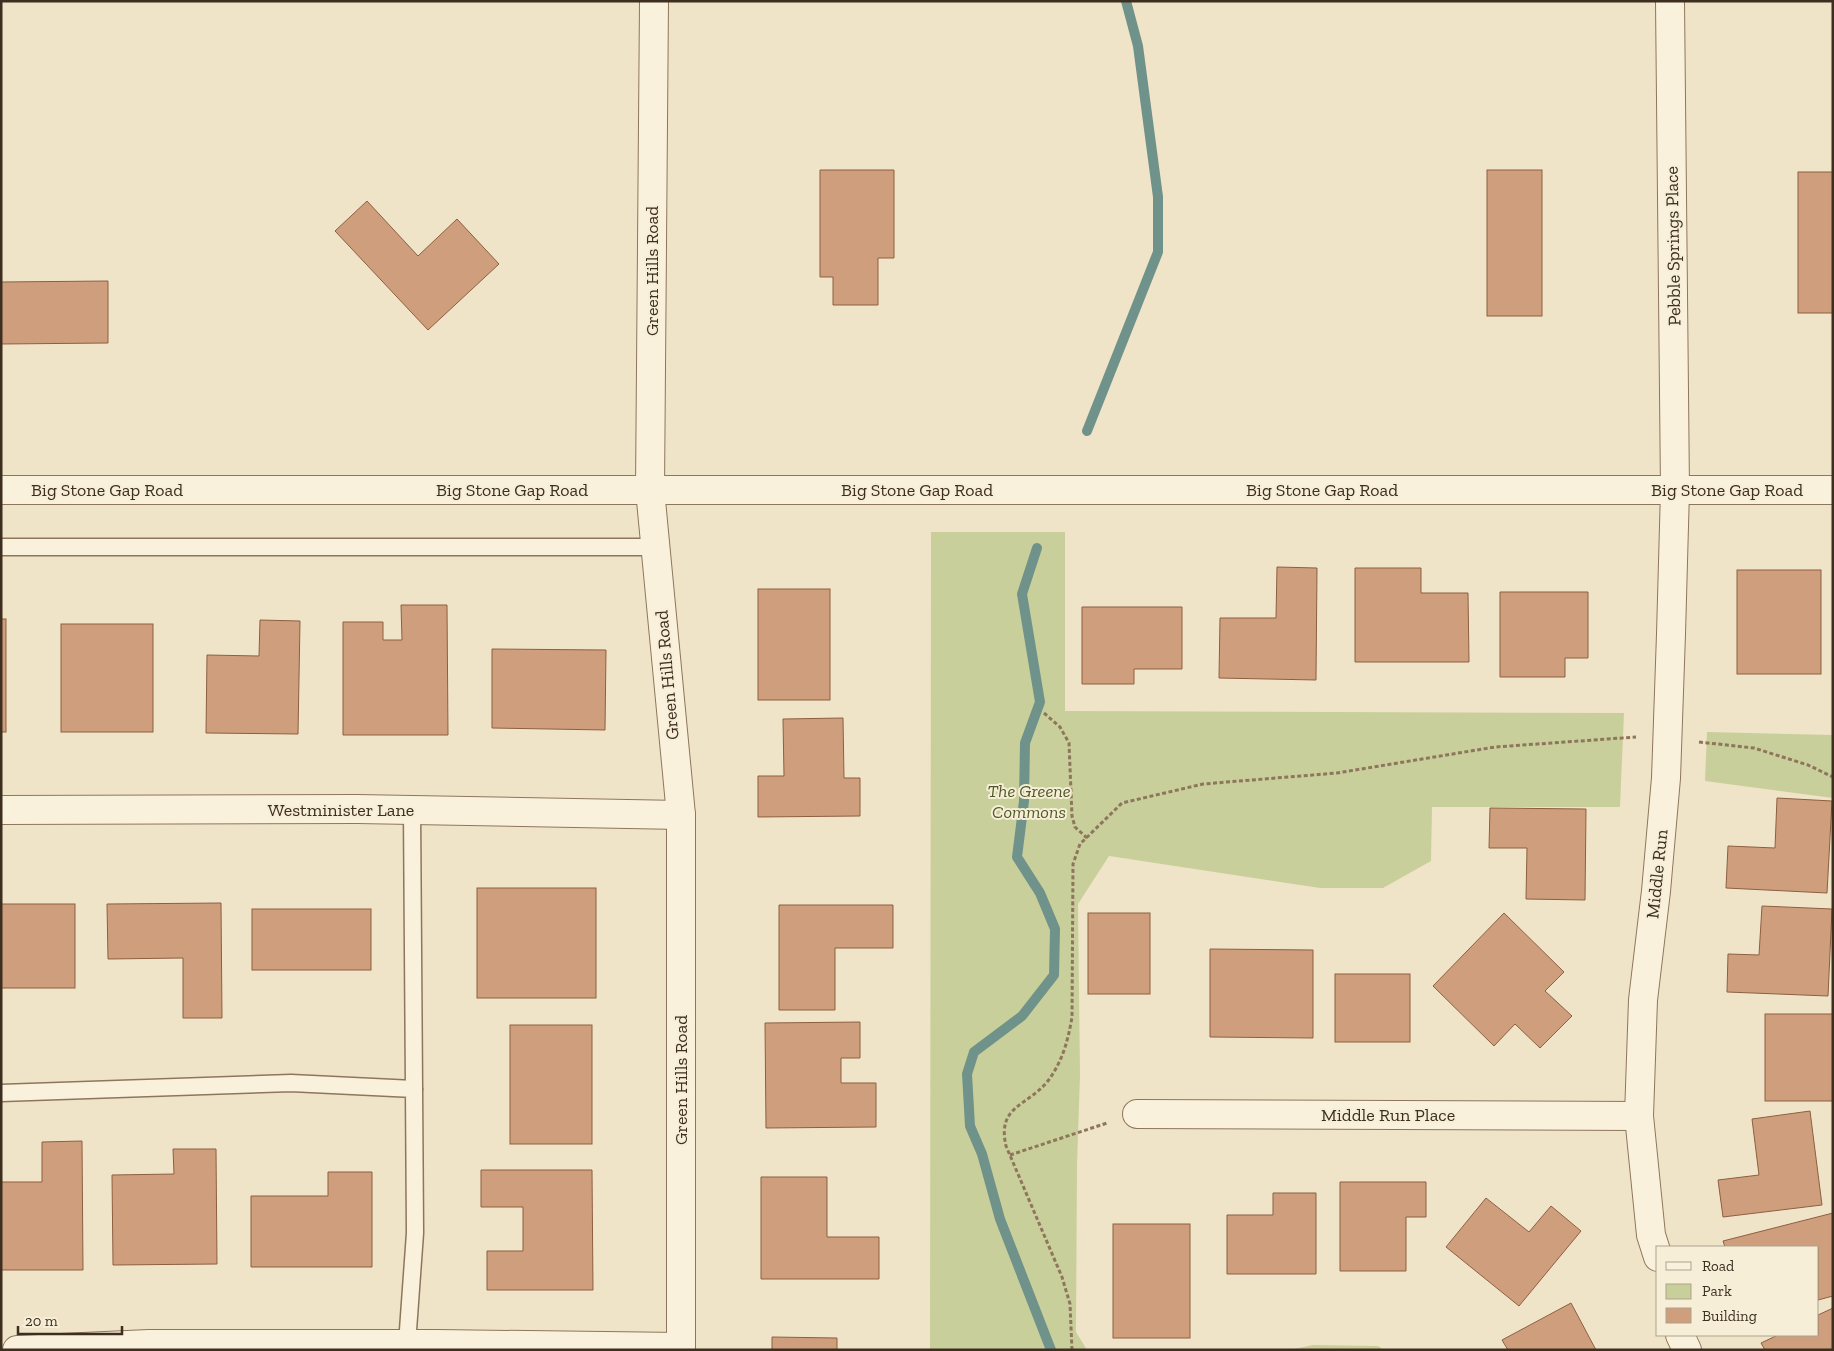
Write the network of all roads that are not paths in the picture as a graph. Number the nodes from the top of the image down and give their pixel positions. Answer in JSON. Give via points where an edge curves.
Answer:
{"nodes":[{"id":1,"x":654,"y":1,"type":"edge"},
{"id":2,"x":1670,"y":1,"type":"edge"},
{"id":3,"x":1,"y":490,"type":"edge"},
{"id":4,"x":650,"y":490,"type":"junction"},
{"id":5,"x":1675,"y":490,"type":"junction"},
{"id":6,"x":1833,"y":490,"type":"edge"},
{"id":7,"x":1,"y":547,"type":"edge"},
{"id":8,"x":655,"y":547,"type":"junction"},
{"id":9,"x":1,"y":810,"type":"edge"},
{"id":10,"x":412,"y":810,"type":"junction"},
{"id":11,"x":681,"y":815,"type":"junction"},
{"id":12,"x":414,"y":1089,"type":"junction"},
{"id":13,"x":1,"y":1093,"type":"edge"},
{"id":14,"x":1137,"y":1114,"type":"road end"},
{"id":15,"x":1639,"y":1116,"type":"junction"},
{"id":16,"x":1656,"y":1251,"type":"edge"},
{"id":17,"x":1680,"y":1336,"type":"edge"},
{"id":18,"x":407,"y":1344,"type":"junction"},
{"id":19,"x":681,"y":1348,"type":"edge"},
{"id":20,"x":17,"y":1350,"type":"edge"},
{"id":21,"x":1687,"y":1350,"type":"edge"}],
"edges":[{"from":1,"to":4,"type":"street","name":"Green Hills Road"},
{"from":2,"to":5,"type":"street","name":"Pebble Springs Place"},
{"from":3,"to":4,"type":"street","name":"Big Stone Gap Road"},
{"from":4,"to":5,"type":"street","name":"Big Stone Gap Road"},
{"from":4,"to":8,"type":"street","name":"Green Hills Road"},
{"from":5,"to":6,"type":"street","name":"Big Stone Gap Road"},
{"from":5,"to":15,"type":"street","name":"Middle Run","via":[[1666,778],[1643,1000]]},
{"from":7,"to":8,"type":"lane"},
{"from":8,"to":11,"type":"street","name":"Green Hills Road"},
{"from":9,"to":10,"type":"street","name":"Westminister Lane"},
{"from":10,"to":11,"type":"street","name":"Westminister Lane"},
{"from":10,"to":12,"type":"lane"},
{"from":11,"to":19,"type":"street","name":"Green Hills Road"},
{"from":12,"to":13,"type":"lane","via":[[291,1084]]},
{"from":12,"to":18,"type":"lane","via":[[415,1233]]},
{"from":14,"to":15,"type":"street","name":"Middle Run Place"},
{"from":15,"to":16,"type":"street","name":"Middle Run","via":[[1651,1235]]},
{"from":17,"to":21,"type":"street"},
{"from":18,"to":19,"type":"street"},
{"from":18,"to":20,"type":"street","via":[[149,1344]]}]}
